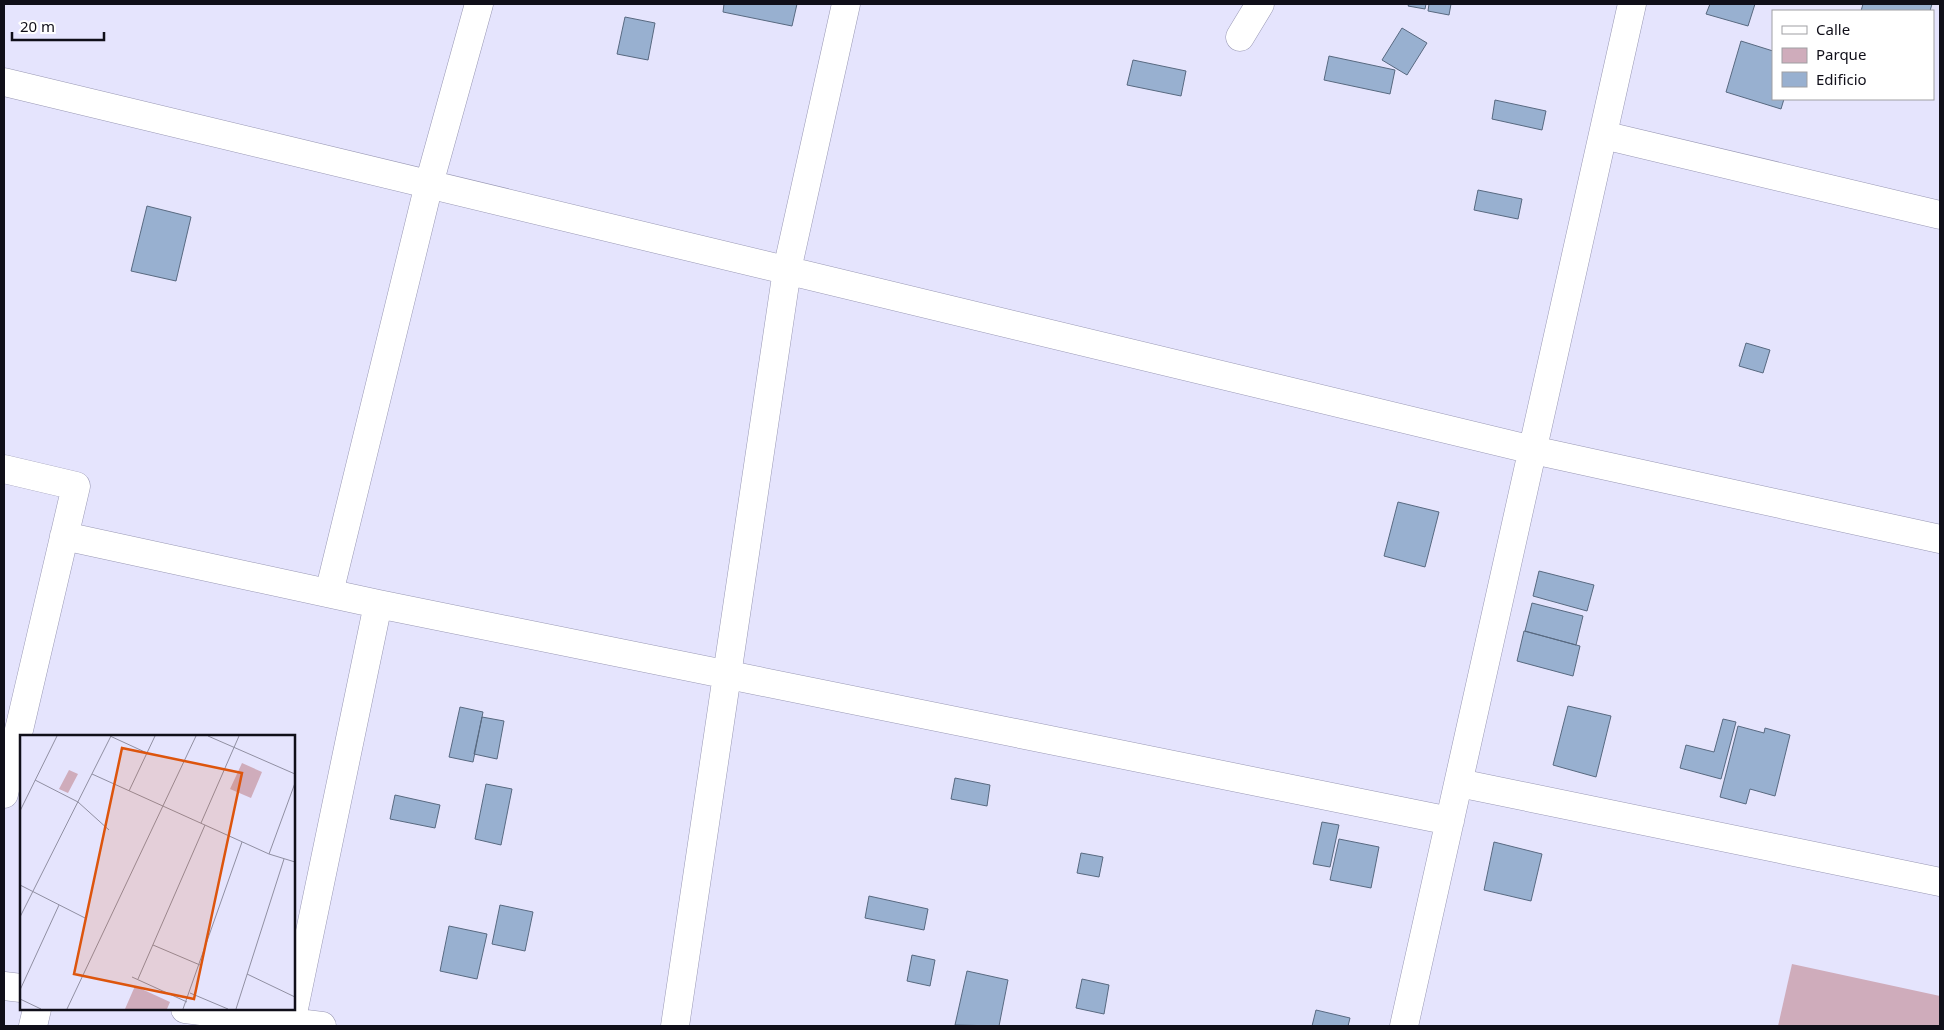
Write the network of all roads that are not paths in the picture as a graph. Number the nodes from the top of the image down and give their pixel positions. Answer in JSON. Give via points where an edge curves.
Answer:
{"nodes":[{"id":1,"x":846,"y":4,"type":"edge"},
{"id":2,"x":1260,"y":4,"type":"edge"},
{"id":3,"x":1632,"y":4,"type":"edge"},
{"id":4,"x":478,"y":10,"type":"edge"},
{"id":5,"x":1240,"y":37,"type":"dead end"},
{"id":6,"x":4,"y":82,"type":"edge"},
{"id":7,"x":1603,"y":135,"type":"junction"},
{"id":8,"x":429,"y":184,"type":"junction"},
{"id":9,"x":1940,"y":215,"type":"edge"},
{"id":10,"x":787,"y":270,"type":"junction"},
{"id":11,"x":1533,"y":450,"type":"junction"},
{"id":12,"x":4,"y":469,"type":"edge"},
{"id":13,"x":64,"y":536,"type":"junction"},
{"id":14,"x":1940,"y":539,"type":"edge"},
{"id":15,"x":329,"y":593,"type":"junction"},
{"id":16,"x":378,"y":604,"type":"junction"},
{"id":17,"x":727,"y":675,"type":"junction"},
{"id":18,"x":1459,"y":783,"type":"junction"},
{"id":19,"x":4,"y":794,"type":"edge"},
{"id":20,"x":1450,"y":821,"type":"junction"},
{"id":21,"x":1940,"y":882,"type":"edge"},
{"id":22,"x":4,"y":986,"type":"edge"},
{"id":23,"x":20,"y":988,"type":"edge"},
{"id":24,"x":295,"y":1004,"type":"edge"},
{"id":25,"x":37,"y":1010,"type":"edge"},
{"id":26,"x":193,"y":1010,"type":"edge"},
{"id":27,"x":294,"y":1010,"type":"edge"},
{"id":28,"x":291,"y":1023,"type":"junction"},
{"id":29,"x":33,"y":1026,"type":"edge"},
{"id":30,"x":322,"y":1026,"type":"edge"},
{"id":31,"x":675,"y":1026,"type":"edge"},
{"id":32,"x":1404,"y":1026,"type":"edge"}],
"edges":[{"from":1,"to":10,"type":"street"},
{"from":2,"to":5,"type":"street"},
{"from":3,"to":7,"type":"street"},
{"from":4,"to":8,"type":"street"},
{"from":6,"to":8,"type":"street"},
{"from":7,"to":9,"type":"street"},
{"from":7,"to":11,"type":"street"},
{"from":8,"to":10,"type":"street"},
{"from":8,"to":15,"type":"street"},
{"from":10,"to":11,"type":"street"},
{"from":10,"to":17,"type":"street"},
{"from":11,"to":14,"type":"street"},
{"from":11,"to":18,"type":"street"},
{"from":12,"to":13,"type":"street","via":[[76,486]]},
{"from":13,"to":15,"type":"street"},
{"from":13,"to":19,"type":"street"},
{"from":15,"to":16,"type":"street"},
{"from":16,"to":17,"type":"street"},
{"from":16,"to":24,"type":"street"},
{"from":17,"to":20,"type":"street"},
{"from":17,"to":31,"type":"street"},
{"from":18,"to":20,"type":"street"},
{"from":18,"to":21,"type":"street"},
{"from":20,"to":32,"type":"street"},
{"from":22,"to":23,"type":"street"},
{"from":25,"to":29,"type":"street"},
{"from":26,"to":28,"type":"street"},
{"from":27,"to":28,"type":"street"},
{"from":28,"to":30,"type":"street"}]}
